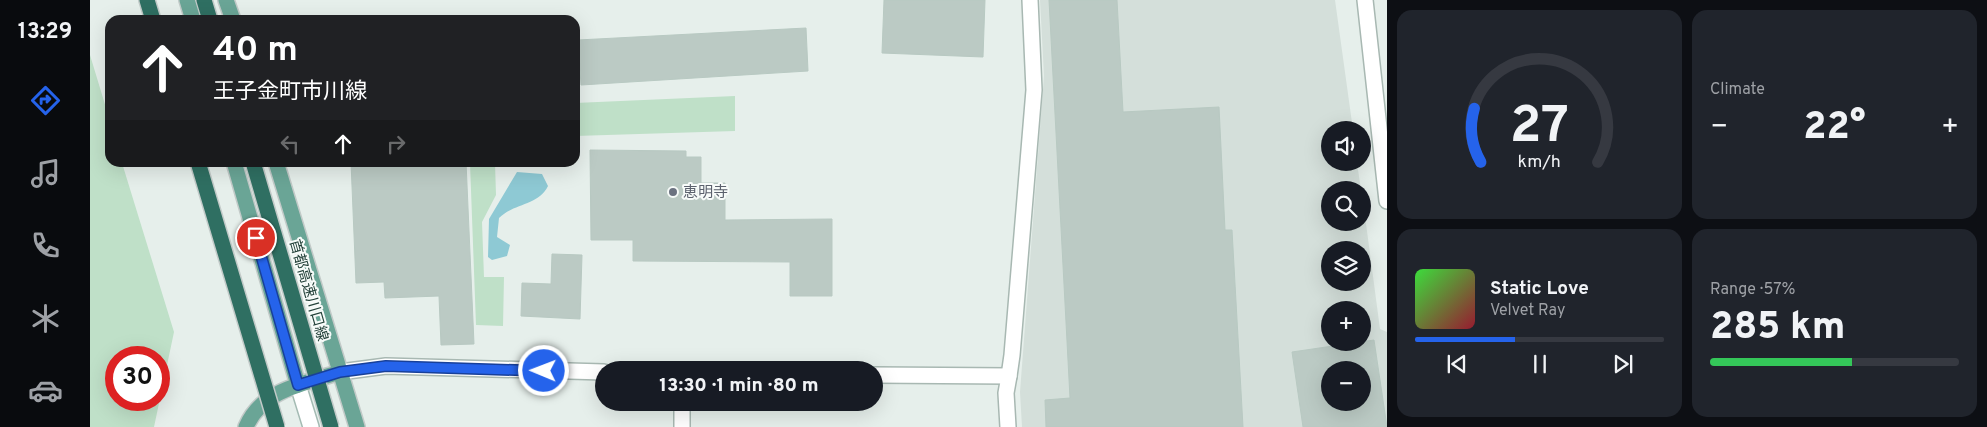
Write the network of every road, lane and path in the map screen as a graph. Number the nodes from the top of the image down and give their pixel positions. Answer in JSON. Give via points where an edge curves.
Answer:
{"nodes":[{"id":1,"x":147,"y":0,"type":"edge"},
{"id":2,"x":188,"y":0,"type":"edge"},
{"id":3,"x":204,"y":0,"type":"edge"},
{"id":4,"x":226,"y":0,"type":"edge"},
{"id":5,"x":1030,"y":0,"type":"edge"},
{"id":6,"x":1365,"y":0,"type":"edge"},
{"id":7,"x":152,"y":15,"type":"edge"},
{"id":8,"x":192,"y":15,"type":"edge"},
{"id":9,"x":208,"y":15,"type":"edge"},
{"id":10,"x":231,"y":15,"type":"edge"},
{"id":11,"x":200,"y":167,"type":"edge"},
{"id":12,"x":235,"y":167,"type":"edge"},
{"id":13,"x":254,"y":167,"type":"edge"},
{"id":14,"x":278,"y":167,"type":"edge"},
{"id":15,"x":1387,"y":201,"type":"edge"},
{"id":16,"x":340,"y":372,"type":"junction"},
{"id":17,"x":595,"y":372,"type":"edge"},
{"id":18,"x":883,"y":375,"type":"edge"},
{"id":19,"x":1009,"y":376,"type":"junction"},
{"id":20,"x":298,"y":385,"type":"junction"},
{"id":21,"x":682,"y":411,"type":"edge"},
{"id":22,"x":246,"y":427,"type":"edge"},
{"id":23,"x":278,"y":427,"type":"edge"},
{"id":24,"x":311,"y":427,"type":"edge"},
{"id":25,"x":331,"y":427,"type":"edge"},
{"id":26,"x":357,"y":427,"type":"edge"},
{"id":27,"x":682,"y":427,"type":"edge"},
{"id":28,"x":1008,"y":427,"type":"edge"}],
"edges":[{"from":1,"to":7,"type":"highway"},
{"from":2,"to":8,"type":"main road"},
{"from":3,"to":9,"type":"highway"},
{"from":4,"to":10,"type":"main road"},
{"from":5,"to":19,"type":"street","via":[[1034,90]]},
{"from":6,"to":15,"type":"street"},
{"from":11,"to":23,"type":"highway","bridge":true},
{"from":12,"to":20,"type":"main road"},
{"from":13,"to":25,"type":"highway","name":"首都高速川口線","bridge":true},
{"from":14,"to":16,"type":"main road"},
{"from":16,"to":17,"type":"street","via":[[386,366]]},
{"from":16,"to":20,"type":"main road"},
{"from":16,"to":26,"type":"main road"},
{"from":18,"to":19,"type":"street"},
{"from":19,"to":28,"type":"street","via":[[1006,393]]},
{"from":20,"to":22,"type":"main road","via":[[274,395],[257,407]]},
{"from":20,"to":24,"type":"street"},
{"from":21,"to":27,"type":"street"}]}
